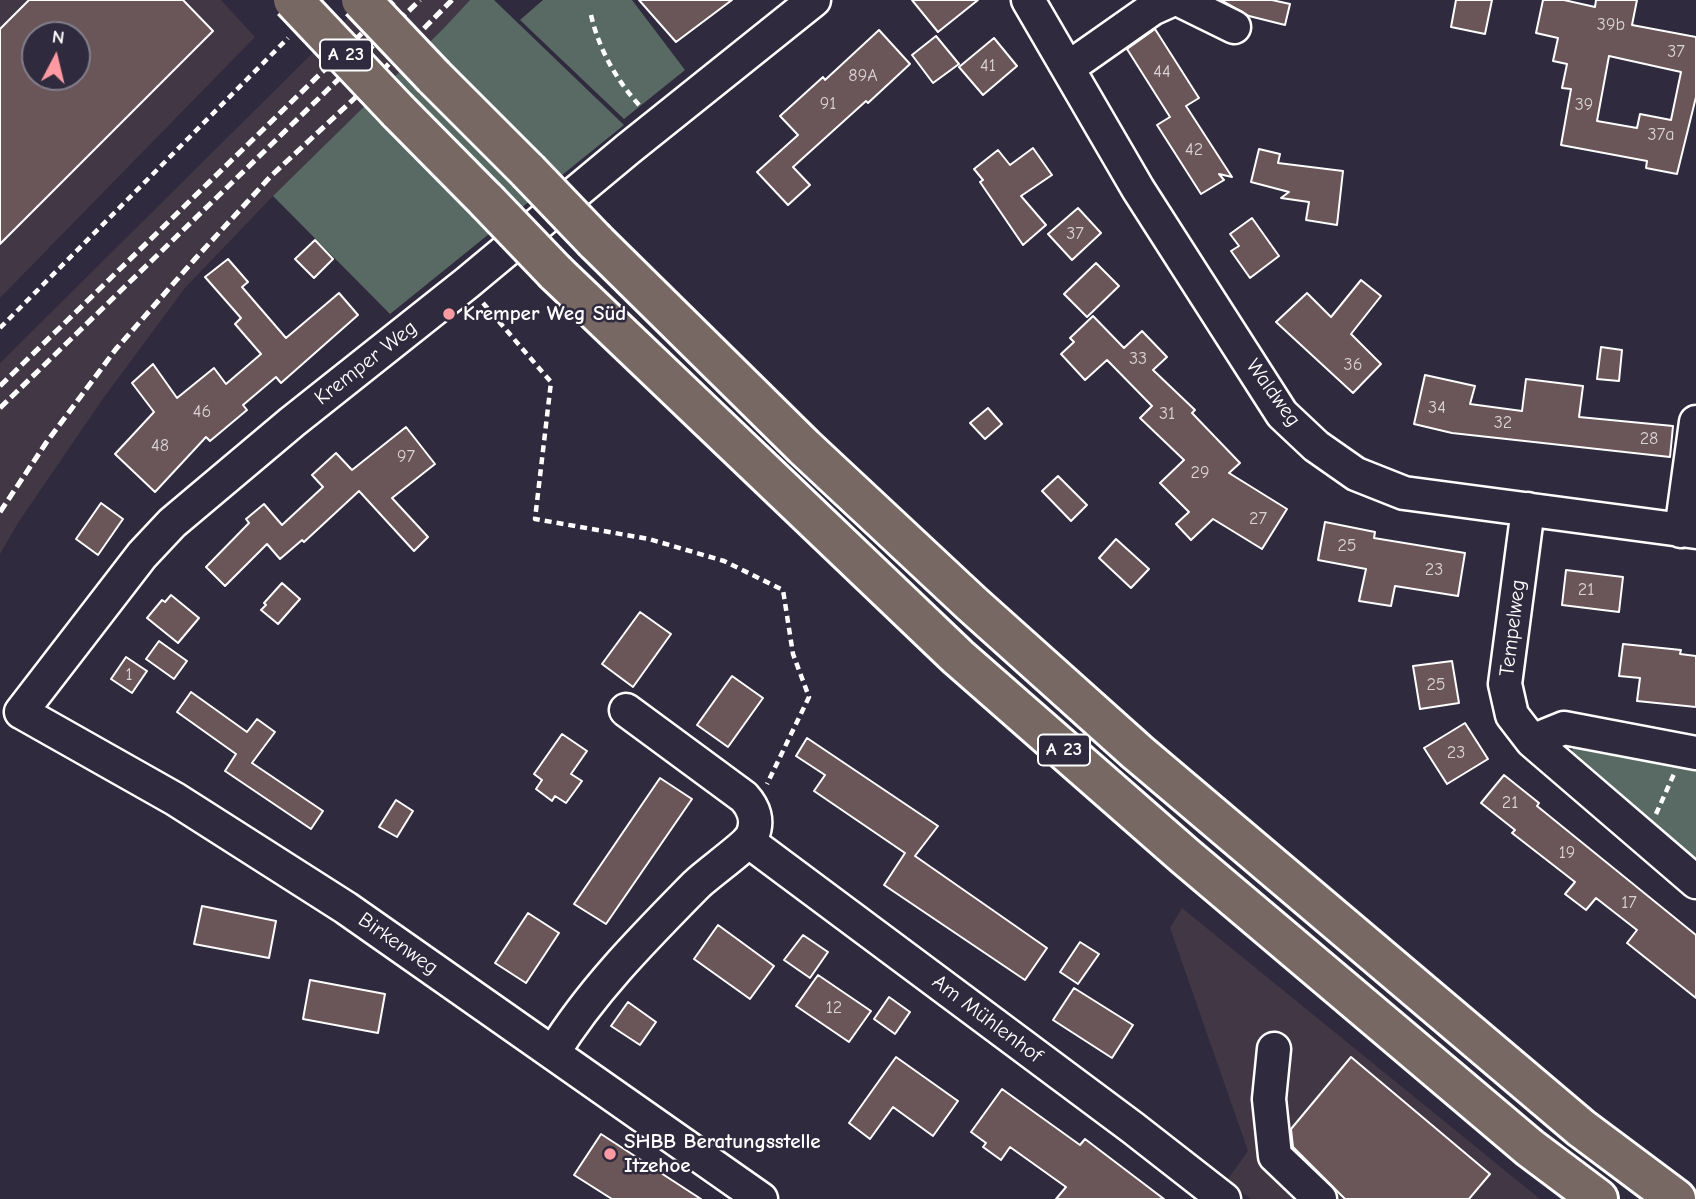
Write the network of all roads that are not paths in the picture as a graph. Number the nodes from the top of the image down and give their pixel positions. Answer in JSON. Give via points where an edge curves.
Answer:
{"nodes":[{"id":1,"x":361,"y":0,"type":"edge"},
{"id":2,"x":814,"y":0,"type":"edge"},
{"id":3,"x":1028,"y":0,"type":"edge"},
{"id":4,"x":1172,"y":0,"type":"edge"},
{"id":5,"x":1179,"y":0,"type":"edge"},
{"id":6,"x":294,"y":15,"type":"edge"},
{"id":7,"x":1234,"y":27,"type":"dead end"},
{"id":8,"x":1068,"y":68,"type":"junction"},
{"id":9,"x":1696,"y":422,"type":"edge"},
{"id":10,"x":1528,"y":509,"type":"junction"},
{"id":11,"x":1688,"y":532,"type":"edge"},
{"id":12,"x":626,"y":710,"type":"dead end"},
{"id":13,"x":10,"y":712,"type":"edge"},
{"id":14,"x":1532,"y":741,"type":"junction"},
{"id":15,"x":1688,"y":752,"type":"edge"},
{"id":16,"x":748,"y":841,"type":"junction"},
{"id":17,"x":1696,"y":882,"type":"edge"},
{"id":18,"x":1275,"y":1049,"type":"dead end"},
{"id":19,"x":553,"y":1053,"type":"junction"},
{"id":20,"x":761,"y":1199,"type":"edge"},
{"id":21,"x":1224,"y":1199,"type":"edge"},
{"id":22,"x":1320,"y":1199,"type":"edge"},
{"id":23,"x":1598,"y":1199,"type":"edge"},
{"id":24,"x":1676,"y":1199,"type":"edge"}],
"edges":[{"from":1,"to":24,"type":"highway","number":"A 23","bridge":true,"via":[[595,241],[814,457],[972,604],[1137,752],[1581,1128]]},
{"from":2,"to":13,"type":"street","name":"Kremper Weg","via":[[172,523]]},
{"from":3,"to":8,"type":"street","name":"Waldweg"},
{"from":4,"to":8,"type":"street"},
{"from":5,"to":7,"type":"street"},
{"from":6,"to":23,"type":"highway","number":"A 23","bridge":true,"via":[[958,657],[1530,1149]]},
{"from":8,"to":10,"type":"street","name":"Waldweg","via":[[1138,189],[1282,414],[1356,474],[1404,493]]},
{"from":9,"to":11,"type":"street"},
{"from":10,"to":11,"type":"street","name":"Waldweg"},
{"from":10,"to":14,"type":"street","name":"Tempelweg","via":[[1505,684],[1511,715]]},
{"from":12,"to":16,"type":"street","via":[[734,789],[754,809],[755,825]]},
{"from":13,"to":19,"type":"street","name":"Birkenweg","via":[[175,799],[335,901]]},
{"from":14,"to":15,"type":"street","via":[[1564,728]]},
{"from":14,"to":17,"type":"street","name":"Tempelweg"},
{"from":16,"to":19,"type":"street","via":[[698,883],[623,961],[577,1015]]},
{"from":16,"to":21,"type":"street","name":"Am Mühlenhof"},
{"from":18,"to":22,"type":"street","via":[[1269,1099],[1275,1156]]},
{"from":19,"to":20,"type":"street","name":"Birkenweg"}]}
